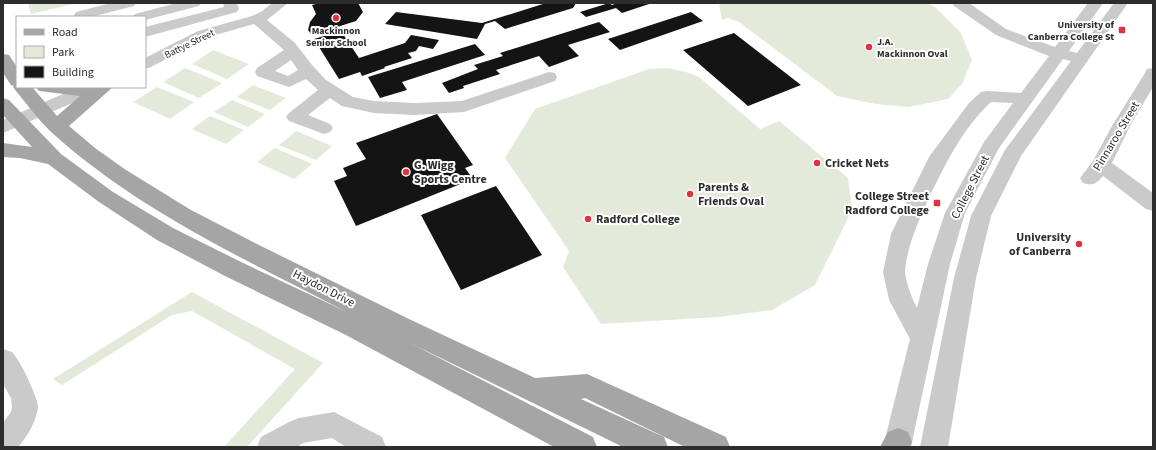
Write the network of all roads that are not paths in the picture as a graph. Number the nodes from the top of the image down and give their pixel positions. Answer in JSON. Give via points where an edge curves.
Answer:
{"nodes":[{"id":1,"x":129,"y":3,"type":"edge"},
{"id":2,"x":194,"y":3,"type":"edge"},
{"id":3,"x":230,"y":3,"type":"edge"},
{"id":4,"x":281,"y":3,"type":"edge"},
{"id":5,"x":959,"y":3,"type":"edge"},
{"id":6,"x":1096,"y":3,"type":"edge"},
{"id":7,"x":1121,"y":3,"type":"edge"},
{"id":8,"x":176,"y":5,"type":"edge"},
{"id":9,"x":81,"y":16,"type":"edge"},
{"id":10,"x":143,"y":16,"type":"edge"},
{"id":11,"x":257,"y":19,"type":"junction"},
{"id":12,"x":982,"y":20,"type":"junction"},
{"id":13,"x":146,"y":32,"type":"edge"},
{"id":14,"x":1064,"y":46,"type":"junction"},
{"id":15,"x":293,"y":51,"type":"junction"},
{"id":16,"x":1082,"y":57,"type":"junction"},
{"id":17,"x":3,"y":59,"type":"edge"},
{"id":18,"x":146,"y":63,"type":"edge"},
{"id":19,"x":308,"y":71,"type":"junction"},
{"id":20,"x":1153,"y":73,"type":"edge"},
{"id":21,"x":549,"y":77,"type":"dead end"},
{"id":22,"x":16,"y":79,"type":"edge"},
{"id":23,"x":23,"y":88,"type":"edge"},
{"id":24,"x":67,"y":88,"type":"edge"},
{"id":25,"x":103,"y":88,"type":"edge"},
{"id":26,"x":89,"y":89,"type":"edge"},
{"id":27,"x":329,"y":90,"type":"junction"},
{"id":28,"x":1025,"y":99,"type":"junction"},
{"id":29,"x":3,"y":104,"type":"edge"},
{"id":30,"x":42,"y":110,"type":"junction"},
{"id":31,"x":11,"y":124,"type":"edge"},
{"id":32,"x":57,"y":127,"type":"junction"},
{"id":33,"x":324,"y":128,"type":"dead end"},
{"id":34,"x":3,"y":150,"type":"edge"},
{"id":35,"x":54,"y":159,"type":"junction"},
{"id":36,"x":1152,"y":202,"type":"edge"},
{"id":37,"x":921,"y":337,"type":"junction"},
{"id":38,"x":3,"y":360,"type":"edge"},
{"id":39,"x":534,"y":390,"type":"junction"},
{"id":40,"x":621,"y":432,"type":"junction"},
{"id":41,"x":3,"y":443,"type":"edge"},
{"id":42,"x":896,"y":445,"type":"edge"},
{"id":43,"x":271,"y":447,"type":"edge"},
{"id":44,"x":372,"y":447,"type":"edge"},
{"id":45,"x":583,"y":447,"type":"edge"},
{"id":46,"x":654,"y":447,"type":"edge"},
{"id":47,"x":696,"y":447,"type":"edge"},
{"id":48,"x":716,"y":447,"type":"edge"},
{"id":49,"x":934,"y":447,"type":"edge"}],
"edges":[{"from":1,"to":9,"type":"street"},
{"from":2,"to":8,"type":"street"},
{"from":3,"to":13,"type":"street","via":[[232,9]]},
{"from":4,"to":11,"type":"street","name":"Battye Street"},
{"from":5,"to":12,"type":"street"},
{"from":6,"to":14,"type":"street","name":"College Street"},
{"from":7,"to":16,"type":"street","name":"College Street"},
{"from":8,"to":10,"type":"street"},
{"from":11,"to":15,"type":"street"},
{"from":11,"to":18,"type":"street","name":"Battye Street","via":[[203,34]]},
{"from":12,"to":14,"type":"street"},
{"from":12,"to":14,"type":"street","via":[[1001,32]]},
{"from":14,"to":16,"type":"street"},
{"from":14,"to":28,"type":"street","name":"College Street"},
{"from":15,"to":19,"type":"street"},
{"from":15,"to":19,"type":"street","via":[[263,72],[289,82]]},
{"from":16,"to":49,"type":"street","name":"College Street","via":[[1022,140],[981,216],[965,278]]},
{"from":17,"to":22,"type":"main road","name":"Haydon Drive"},
{"from":19,"to":27,"type":"street"},
{"from":20,"to":36,"type":"street","name":"Pinnaroo Street","via":[[1096,171]]},
{"from":21,"to":27,"type":"street","via":[[464,106],[436,108],[374,107],[348,102]]},
{"from":23,"to":30,"type":"main road","name":"Haydon Drive"},
{"from":24,"to":26,"type":"main road"},
{"from":25,"to":32,"type":"main road"},
{"from":26,"to":30,"type":"street"},
{"from":27,"to":33,"type":"street","via":[[295,117]]},
{"from":28,"to":37,"type":"street","name":"College Street","via":[[991,146],[955,213]]},
{"from":28,"to":37,"type":"street","via":[[987,96],[975,107],[939,157],[902,234],[894,272],[901,300]]},
{"from":29,"to":31,"type":"main road","name":"Haydon Drive"},
{"from":30,"to":31,"type":"street"},
{"from":30,"to":32,"type":"main road","name":"Haydon Drive"},
{"from":31,"to":35,"type":"main road","name":"Haydon Drive"},
{"from":32,"to":39,"type":"main road","name":"Haydon Drive","via":[[100,163],[159,203],[366,310]]},
{"from":34,"to":35,"type":"main road"},
{"from":35,"to":45,"type":"main road","name":"Haydon Drive","via":[[106,197],[165,234],[353,326]]},
{"from":37,"to":42,"type":"street","name":"College Street"},
{"from":38,"to":41,"type":"street","via":[[26,403],[20,422]]},
{"from":39,"to":40,"type":"main road","name":"Haydon Drive"},
{"from":39,"to":48,"type":"main road","via":[[587,386]]},
{"from":40,"to":46,"type":"main road","name":"Haydon Drive"},
{"from":40,"to":47,"type":"main road","via":[[664,432]]},
{"from":43,"to":44,"type":"street","via":[[299,431],[334,425]]}]}
